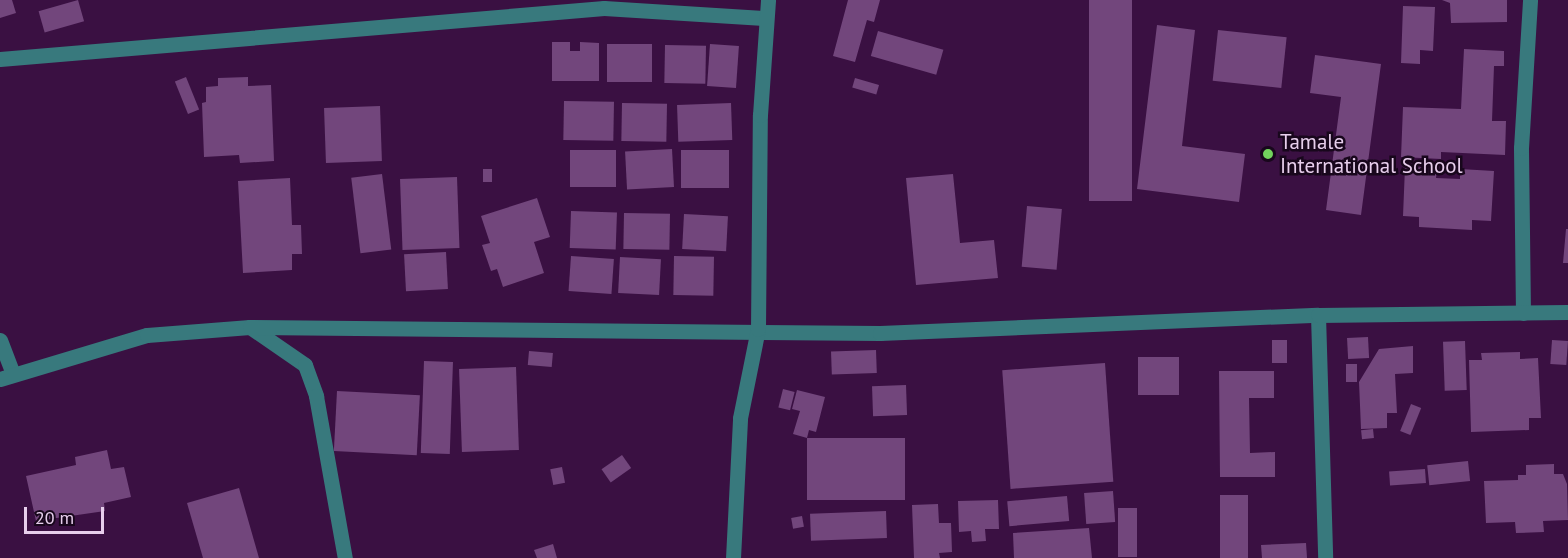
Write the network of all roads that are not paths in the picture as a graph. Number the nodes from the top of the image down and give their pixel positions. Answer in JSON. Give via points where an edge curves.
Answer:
{"nodes":[{"id":1,"x":768,"y":0,"type":"edge"},
{"id":2,"x":1530,"y":0,"type":"edge"},
{"id":3,"x":764,"y":18,"type":"junction"},
{"id":4,"x":0,"y":59,"type":"edge"},
{"id":5,"x":1568,"y":312,"type":"edge"},
{"id":6,"x":1523,"y":313,"type":"junction"},
{"id":7,"x":1318,"y":315,"type":"junction"},
{"id":8,"x":250,"y":327,"type":"junction"},
{"id":9,"x":758,"y":329,"type":"junction"},
{"id":10,"x":0,"y":340,"type":"edge"},
{"id":11,"x":7,"y":377,"type":"edge"},
{"id":12,"x":345,"y":558,"type":"edge"},
{"id":13,"x":733,"y":558,"type":"edge"},
{"id":14,"x":1325,"y":558,"type":"edge"}],
"edges":[{"from":1,"to":3,"type":"street"},
{"from":2,"to":6,"type":"street","via":[[1521,148]]},
{"from":3,"to":4,"type":"street","via":[[604,8]]},
{"from":3,"to":9,"type":"street"},
{"from":5,"to":6,"type":"street"},
{"from":6,"to":7,"type":"street"},
{"from":7,"to":9,"type":"street","via":[[880,333]]},
{"from":7,"to":14,"type":"street"},
{"from":8,"to":9,"type":"street","via":[[678,333]]},
{"from":8,"to":11,"type":"street","via":[[147,335]]},
{"from":8,"to":12,"type":"street","via":[[305,365],[316,396]]},
{"from":9,"to":13,"type":"street","via":[[740,418]]},
{"from":10,"to":11,"type":"street"}]}
